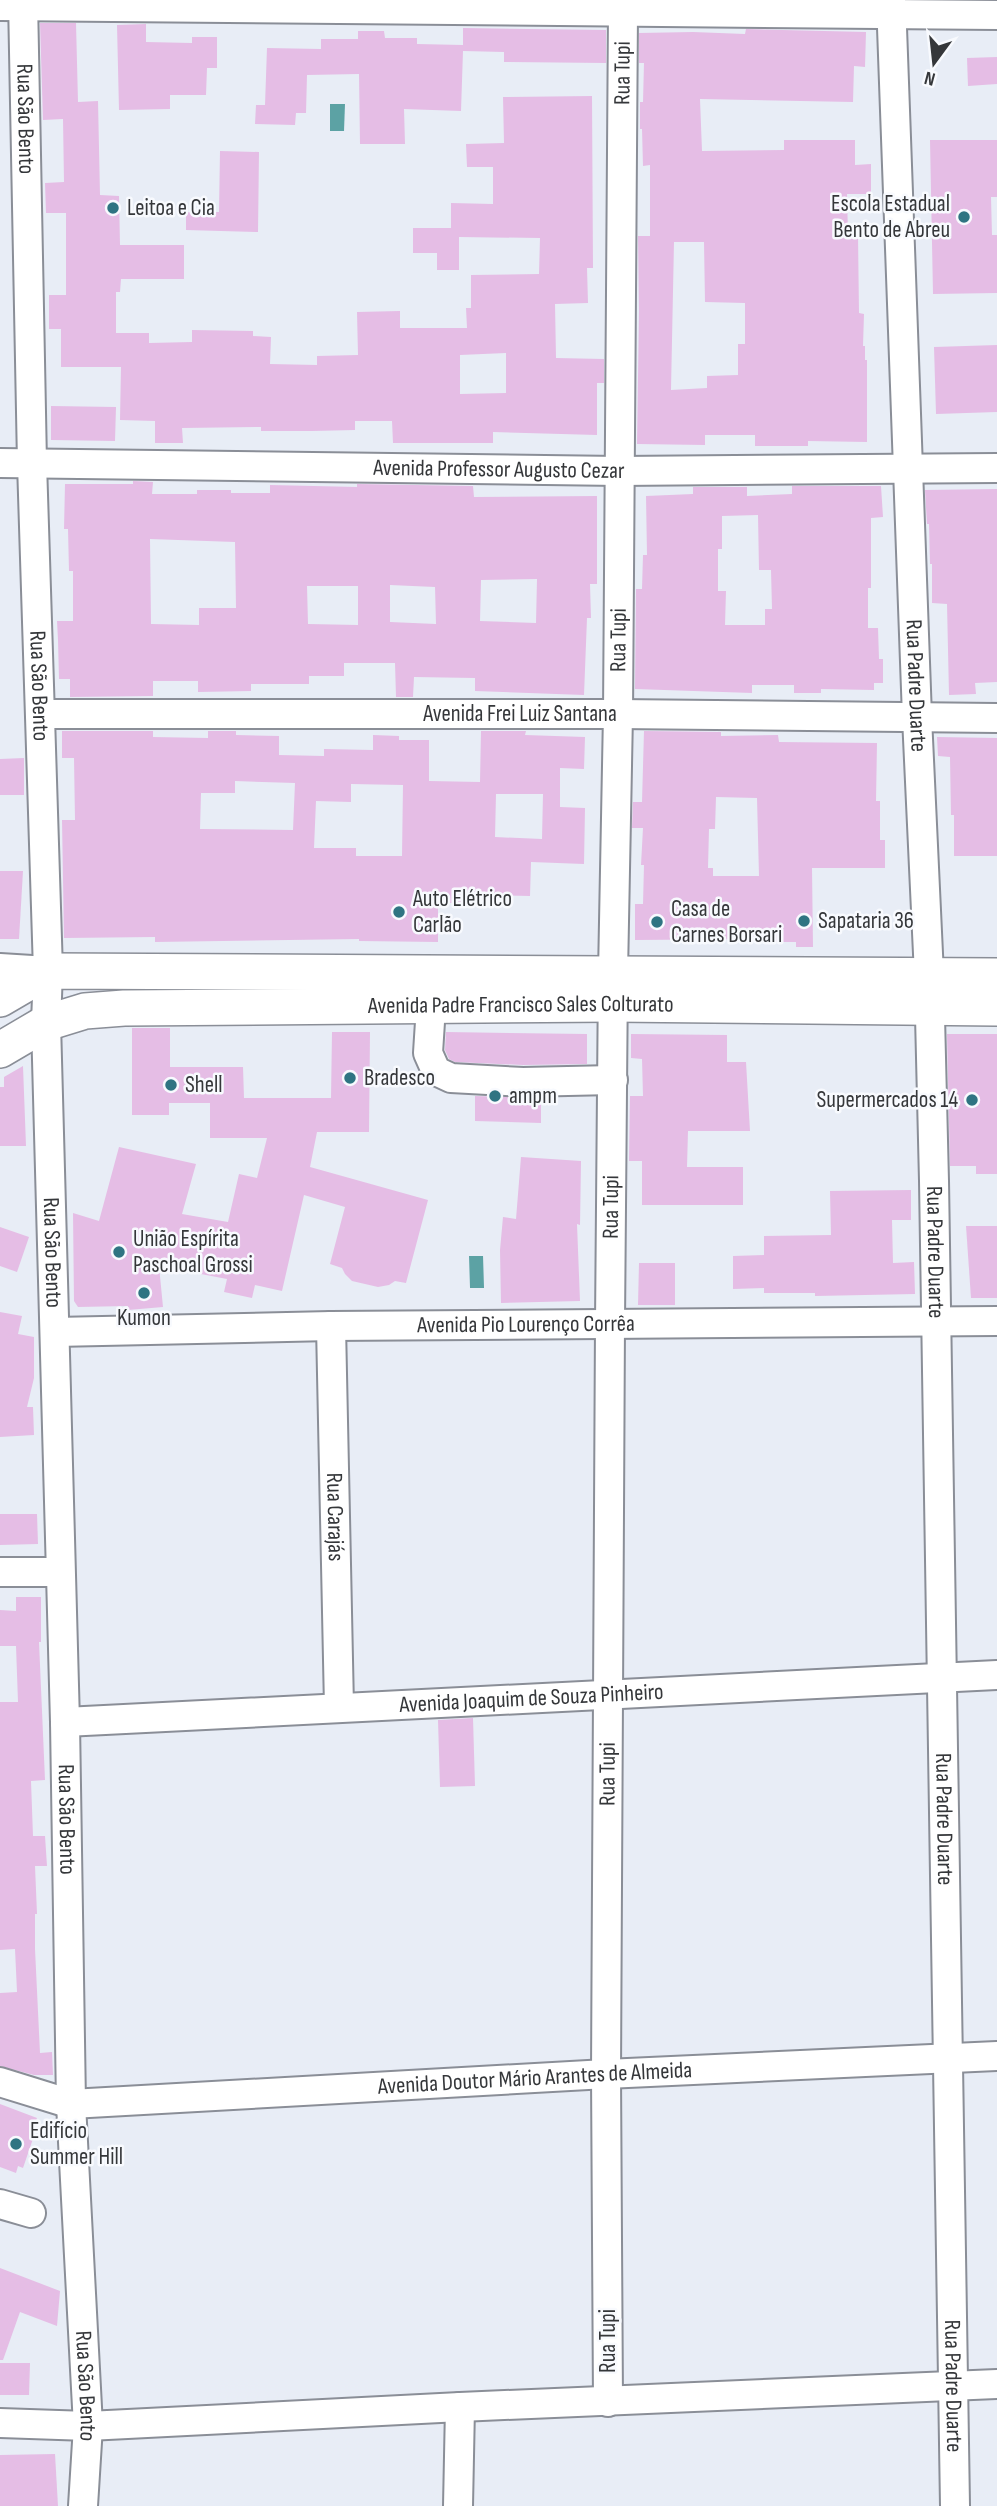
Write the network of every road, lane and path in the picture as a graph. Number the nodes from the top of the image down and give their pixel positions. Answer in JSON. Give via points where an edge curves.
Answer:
{"nodes":[{"id":1,"x":15,"y":4,"type":"edge"},
{"id":2,"x":891,"y":6,"type":"edge"},
{"id":3,"x":623,"y":11,"type":"junction"},
{"id":4,"x":997,"y":15,"type":"edge"},
{"id":5,"x":0,"y":463,"type":"edge"},
{"id":6,"x":32,"y":463,"type":"junction"},
{"id":7,"x":909,"y":468,"type":"junction"},
{"id":8,"x":997,"y":468,"type":"edge"},
{"id":9,"x":619,"y":471,"type":"junction"},
{"id":10,"x":618,"y":713,"type":"junction"},
{"id":11,"x":40,"y":714,"type":"junction"},
{"id":12,"x":917,"y":717,"type":"junction"},
{"id":13,"x":997,"y":718,"type":"edge"},
{"id":14,"x":0,"y":968,"type":"edge"},
{"id":15,"x":48,"y":971,"type":"junction"},
{"id":16,"x":997,"y":976,"type":"edge"},
{"id":17,"x":613,"y":989,"type":"junction"},
{"id":18,"x":929,"y":991,"type":"junction"},
{"id":19,"x":0,"y":999,"type":"edge"},
{"id":20,"x":431,"y":1006,"type":"junction"},
{"id":21,"x":997,"y":1008,"type":"edge"},
{"id":22,"x":47,"y":1023,"type":"junction"},
{"id":23,"x":0,"y":1050,"type":"edge"},
{"id":24,"x":613,"y":1080,"type":"junction"},
{"id":25,"x":938,"y":1321,"type":"junction"},
{"id":26,"x":997,"y":1321,"type":"edge"},
{"id":27,"x":610,"y":1323,"type":"junction"},
{"id":28,"x":331,"y":1326,"type":"junction"},
{"id":29,"x":55,"y":1332,"type":"junction"},
{"id":30,"x":0,"y":1572,"type":"edge"},
{"id":31,"x":60,"y":1572,"type":"junction"},
{"id":32,"x":997,"y":1675,"type":"edge"},
{"id":33,"x":942,"y":1676,"type":"junction"},
{"id":34,"x":608,"y":1696,"type":"junction"},
{"id":35,"x":339,"y":1707,"type":"junction"},
{"id":36,"x":65,"y":1722,"type":"junction"},
{"id":37,"x":997,"y":2056,"type":"edge"},
{"id":38,"x":949,"y":2060,"type":"junction"},
{"id":39,"x":606,"y":2074,"type":"junction"},
{"id":40,"x":0,"y":2082,"type":"edge"},
{"id":41,"x":71,"y":2104,"type":"junction"},
{"id":42,"x":0,"y":2204,"type":"edge"},
{"id":43,"x":31,"y":2213,"type":"dead end"},
{"id":44,"x":997,"y":2384,"type":"edge"},
{"id":45,"x":954,"y":2387,"type":"junction"},
{"id":46,"x":608,"y":2402,"type":"junction"},
{"id":47,"x":460,"y":2407,"type":"junction"},
{"id":48,"x":0,"y":2423,"type":"edge"},
{"id":49,"x":88,"y":2426,"type":"junction"},
{"id":50,"x":83,"y":2506,"type":"edge"},
{"id":51,"x":458,"y":2506,"type":"edge"},
{"id":52,"x":955,"y":2506,"type":"edge"}],
"edges":[{"from":1,"to":3,"type":"street"},
{"from":1,"to":6,"type":"street","name":"Rua São Bento"},
{"from":2,"to":3,"type":"street"},
{"from":2,"to":4,"type":"street"},
{"from":2,"to":7,"type":"street","name":"Rua Padre Duarte"},
{"from":3,"to":9,"type":"street","name":"Rua Tupi"},
{"from":5,"to":6,"type":"street","name":"Avenida Professor Augusto Cezar"},
{"from":6,"to":9,"type":"street","name":"Avenida Professor Augusto Cezar"},
{"from":6,"to":11,"type":"street","name":"Rua São Bento"},
{"from":7,"to":8,"type":"street","name":"Avenida Professor Augusto Cezar"},
{"from":7,"to":9,"type":"street","name":"Avenida Professor Augusto Cezar"},
{"from":7,"to":12,"type":"street","name":"Rua Padre Duarte"},
{"from":9,"to":10,"type":"street","name":"Rua Tupi"},
{"from":10,"to":11,"type":"street","name":"Avenida Frei Luiz Santana"},
{"from":10,"to":12,"type":"street","name":"Avenida Frei Luiz Santana"},
{"from":10,"to":17,"type":"street","name":"Rua Tupi"},
{"from":11,"to":15,"type":"street","name":"Rua São Bento"},
{"from":12,"to":13,"type":"street","name":"Avenida Frei Luiz Santana"},
{"from":12,"to":18,"type":"street","name":"Rua Padre Duarte"},
{"from":14,"to":15,"type":"street"},
{"from":15,"to":17,"type":"main road","name":"Avenida Padre Francisco Sales Colturato"},
{"from":15,"to":19,"type":"main road"},
{"from":15,"to":22,"type":"street","name":"Rua São Bento"},
{"from":16,"to":18,"type":"main road","name":"Avenida Padre Francisco Sales Colturato"},
{"from":17,"to":18,"type":"main road","name":"Avenida Padre Francisco Sales Colturato"},
{"from":17,"to":20,"type":"main road","name":"Avenida Padre Francisco Sales Colturato"},
{"from":17,"to":24,"type":"street","name":"Rua Tupi"},
{"from":18,"to":21,"type":"main road","name":"Avenida Padre Francisco Sales Colturato"},
{"from":18,"to":25,"type":"street","name":"Rua Padre Duarte"},
{"from":20,"to":22,"type":"main road","name":"Avenida Padre Francisco Sales Colturato","via":[[124,1008],[85,1011]]},
{"from":20,"to":24,"type":"street","via":[[428,1054],[436,1071],[451,1078]]},
{"from":22,"to":23,"type":"main road","name":"Avenida Padre Francisco Sales Colturato"},
{"from":22,"to":29,"type":"street","name":"Rua São Bento"},
{"from":24,"to":27,"type":"street","name":"Rua Tupi"},
{"from":25,"to":26,"type":"street","name":"Avenida Pio Lourenço Corrêa"},
{"from":25,"to":27,"type":"street","name":"Avenida Pio Lourenço Corrêa"},
{"from":25,"to":33,"type":"street","name":"Rua Padre Duarte"},
{"from":27,"to":28,"type":"street","name":"Avenida Pio Lourenço Corrêa"},
{"from":27,"to":34,"type":"street","name":"Rua Tupi"},
{"from":28,"to":29,"type":"street","name":"Avenida Pio Lourenço Corrêa"},
{"from":28,"to":35,"type":"street","name":"Rua Carajás"},
{"from":29,"to":31,"type":"street","name":"Rua São Bento"},
{"from":30,"to":31,"type":"street"},
{"from":31,"to":36,"type":"street","name":"Rua São Bento"},
{"from":32,"to":33,"type":"street","name":"Avenida Joaquim de Souza Pinheiro"},
{"from":33,"to":34,"type":"street","name":"Avenida Joaquim de Souza Pinheiro"},
{"from":33,"to":38,"type":"street","name":"Rua Padre Duarte"},
{"from":34,"to":35,"type":"street","name":"Avenida Joaquim de Souza Pinheiro"},
{"from":34,"to":39,"type":"street","name":"Rua Tupi"},
{"from":35,"to":36,"type":"street","name":"Avenida Joaquim de Souza Pinheiro"},
{"from":36,"to":41,"type":"street","name":"Rua São Bento"},
{"from":37,"to":38,"type":"street","name":"Avenida Doutor Mário Arantes de Almeida"},
{"from":38,"to":39,"type":"street","name":"Avenida Doutor Mário Arantes de Almeida"},
{"from":38,"to":45,"type":"street","name":"Rua Padre Duarte"},
{"from":39,"to":41,"type":"street","name":"Avenida Doutor Mário Arantes de Almeida"},
{"from":39,"to":46,"type":"street","name":"Rua Tupi"},
{"from":40,"to":41,"type":"street"},
{"from":41,"to":49,"type":"street","name":"Rua São Bento"},
{"from":42,"to":43,"type":"street"},
{"from":44,"to":45,"type":"street"},
{"from":45,"to":46,"type":"street"},
{"from":45,"to":52,"type":"street","name":"Rua Padre Duarte"},
{"from":46,"to":47,"type":"street"},
{"from":47,"to":49,"type":"street"},
{"from":47,"to":51,"type":"street"},
{"from":48,"to":49,"type":"street"},
{"from":49,"to":50,"type":"street","name":"Rua São Bento"}]}
